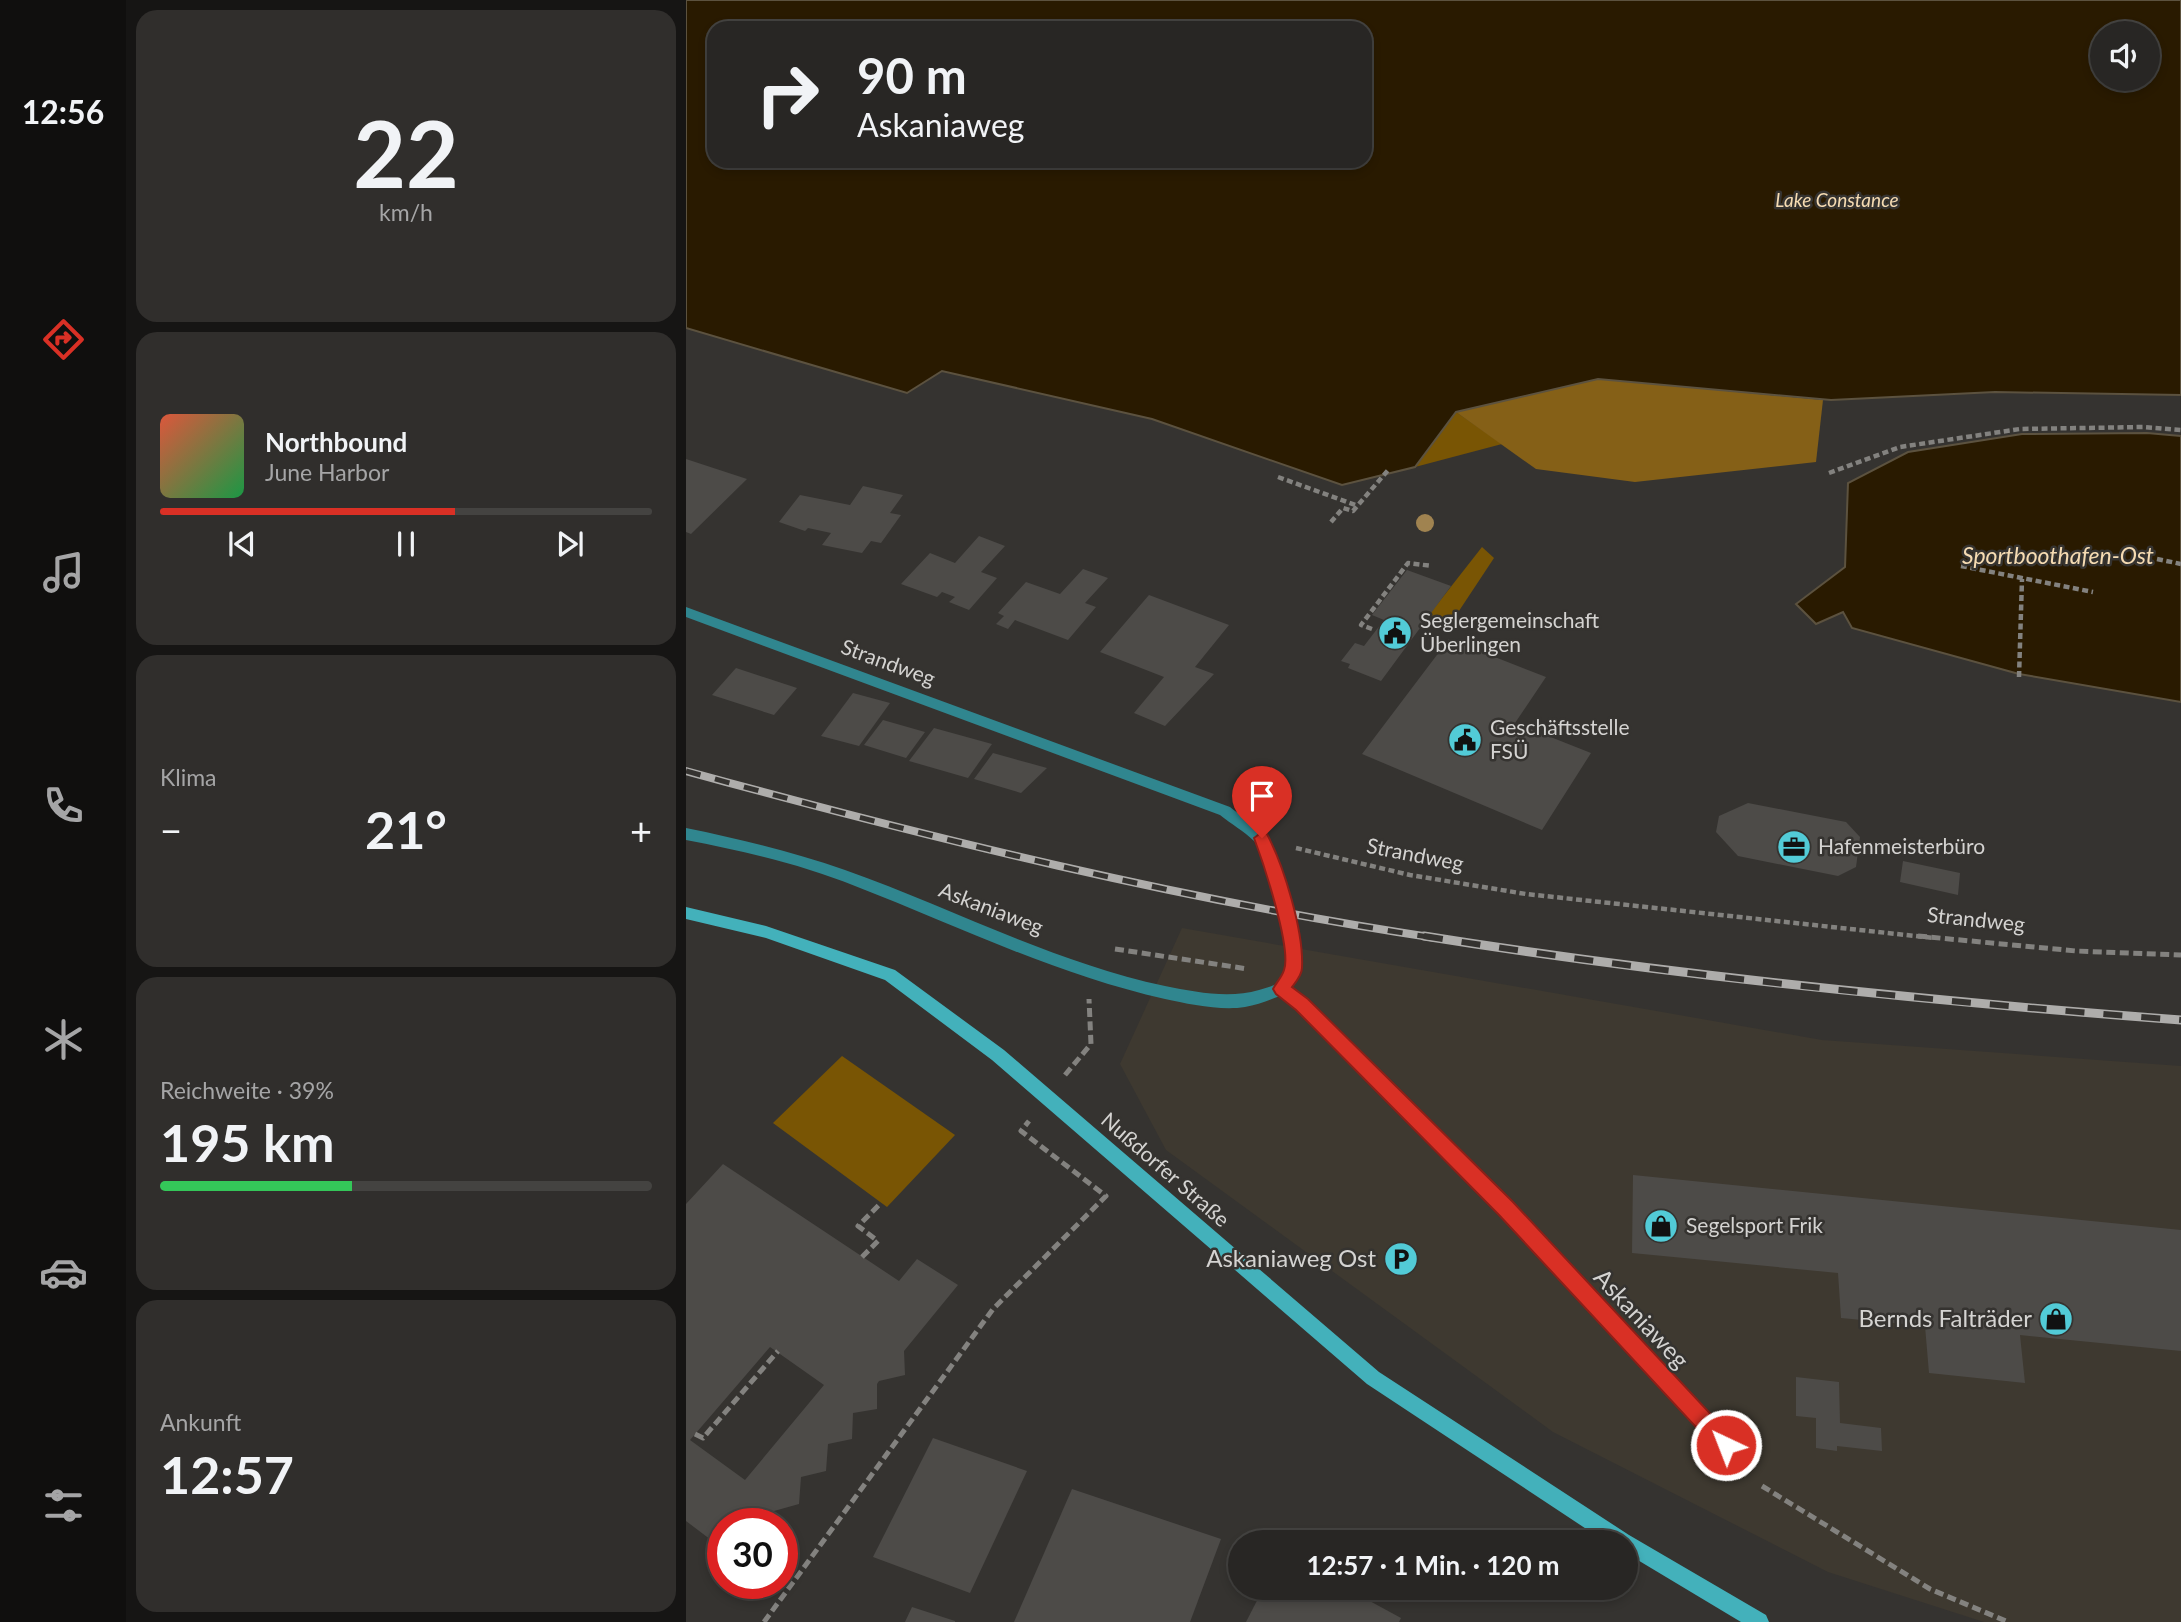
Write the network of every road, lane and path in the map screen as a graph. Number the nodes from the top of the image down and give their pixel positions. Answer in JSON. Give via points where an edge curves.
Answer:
{"nodes":[{"id":1,"x":2181,"y":430,"type":"edge"},
{"id":2,"x":1389,"y":469,"type":"dead end"},
{"id":3,"x":1829,"y":474,"type":"dead end"},
{"id":4,"x":1279,"y":477,"type":"dead end"},
{"id":5,"x":1358,"y":506,"type":"junction"},
{"id":6,"x":1331,"y":522,"type":"dead end"},
{"id":7,"x":2157,"y":559,"type":"dead end"},
{"id":8,"x":2181,"y":564,"type":"edge"},
{"id":9,"x":1433,"y":566,"type":"dead end"},
{"id":10,"x":1961,"y":566,"type":"dead end"},
{"id":11,"x":2022,"y":579,"type":"junction"},
{"id":12,"x":2093,"y":593,"type":"dead end"},
{"id":13,"x":686,"y":612,"type":"edge"},
{"id":14,"x":1371,"y":629,"type":"dead end"},
{"id":15,"x":2019,"y":677,"type":"dead end"},
{"id":16,"x":686,"y":834,"type":"edge"},
{"id":17,"x":1262,"y":838,"type":"junction"},
{"id":18,"x":686,"y":914,"type":"edge"},
{"id":19,"x":2181,"y":955,"type":"edge"},
{"id":20,"x":1088,"y":971,"type":"junction"},
{"id":21,"x":1282,"y":989,"type":"junction"},
{"id":22,"x":1060,"y":1083,"type":"dead end"},
{"id":23,"x":1036,"y":1112,"type":"dead end"},
{"id":24,"x":881,"y":1203,"type":"dead end"},
{"id":25,"x":862,"y":1257,"type":"dead end"},
{"id":26,"x":778,"y":1352,"type":"dead end"},
{"id":27,"x":695,"y":1434,"type":"dead end"},
{"id":28,"x":1744,"y":1464,"type":"joint"},
{"id":29,"x":1605,"y":1530,"type":"edge"},
{"id":30,"x":1638,"y":1551,"type":"edge"},
{"id":31,"x":764,"y":1622,"type":"edge"},
{"id":32,"x":1759,"y":1622,"type":"edge"},
{"id":33,"x":2007,"y":1622,"type":"edge"}],
"edges":[{"from":1,"to":3,"type":"path","via":[[2020,429],[1900,447]]},
{"from":2,"to":5,"type":"path"},
{"from":4,"to":5,"type":"path"},
{"from":5,"to":6,"type":"path","via":[[1353,511],[1343,508]]},
{"from":7,"to":8,"type":"path"},
{"from":9,"to":14,"type":"path","via":[[1408,563],[1361,625]]},
{"from":10,"to":11,"type":"path"},
{"from":11,"to":12,"type":"path"},
{"from":11,"to":15,"type":"path"},
{"from":13,"to":17,"type":"street","name":"Strandweg","via":[[1226,811]]},
{"from":16,"to":20,"type":"street","name":"Askaniaweg","via":[[756,848],[858,880]]},
{"from":17,"to":19,"type":"path","name":"Strandweg","via":[[1354,865],[1474,888],[1998,944]]},
{"from":17,"to":21,"type":"street","via":[[1276,874],[1290,936],[1294,970]]},
{"from":18,"to":29,"type":"street","name":"Nußdorfer Straße","via":[[766,932],[890,975],[998,1055],[1373,1378]]},
{"from":20,"to":21,"type":"street","name":"Askaniaweg","via":[[1166,994],[1201,999],[1251,1002]]},
{"from":20,"to":21,"type":"path","via":[[1103,951],[1120,947],[1256,970]]},
{"from":20,"to":22,"type":"path","via":[[1091,1044]]},
{"from":21,"to":28,"type":"street","name":"Askaniaweg","via":[[1506,1209]]},
{"from":23,"to":31,"type":"path","via":[[1021,1131],[1106,1196],[993,1309]]},
{"from":24,"to":25,"type":"path","via":[[858,1226],[878,1241]]},
{"from":26,"to":27,"type":"path","via":[[704,1438]]},
{"from":28,"to":33,"type":"path","via":[[1762,1486],[1930,1589]]},
{"from":30,"to":32,"type":"street","name":"Nußdorfer Straße"}]}
